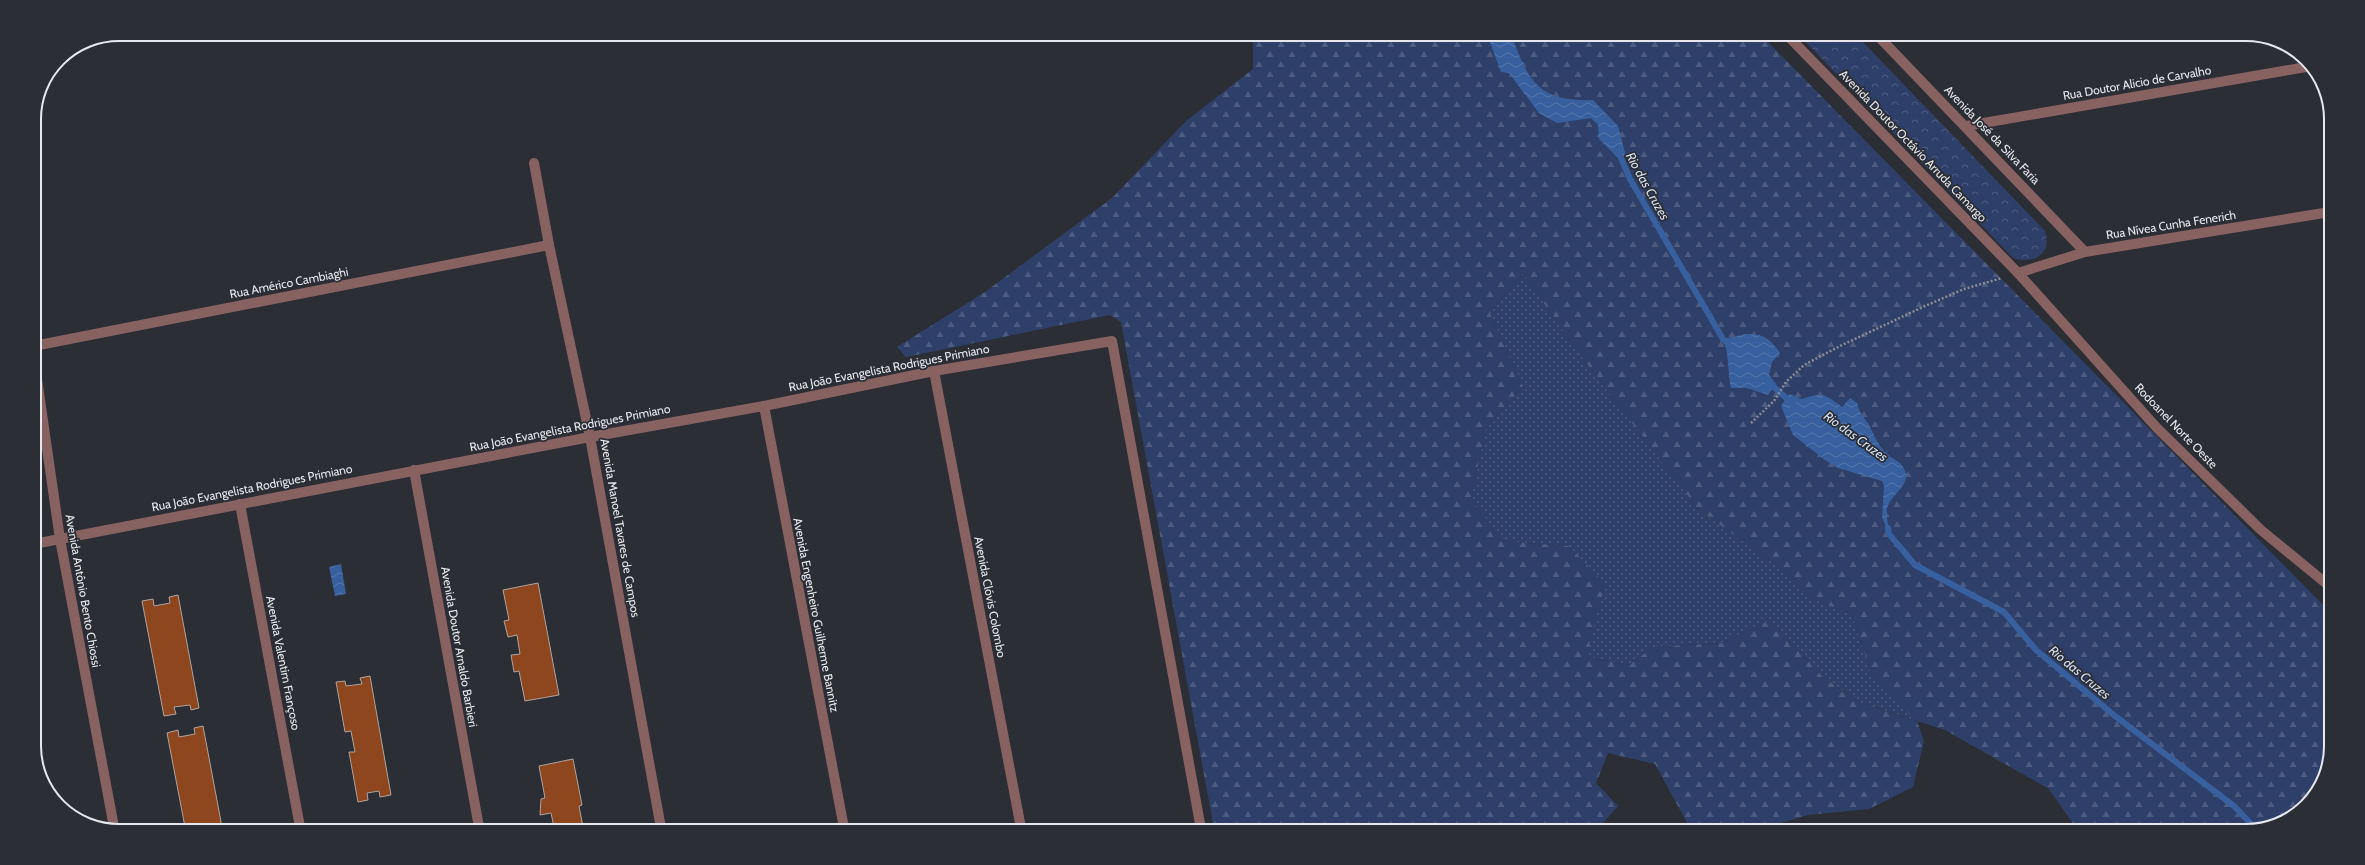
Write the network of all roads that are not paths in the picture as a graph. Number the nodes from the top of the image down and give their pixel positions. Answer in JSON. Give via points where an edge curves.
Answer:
{"nodes":[{"id":1,"x":1792,"y":41,"type":"edge"},
{"id":2,"x":1883,"y":41,"type":"edge"},
{"id":3,"x":2304,"y":67,"type":"edge"},
{"id":4,"x":1966,"y":126,"type":"junction"},
{"id":5,"x":534,"y":163,"type":"dead end"},
{"id":6,"x":2324,"y":213,"type":"edge"},
{"id":7,"x":549,"y":245,"type":"junction"},
{"id":8,"x":2084,"y":252,"type":"junction"},
{"id":9,"x":2018,"y":273,"type":"junction"},
{"id":10,"x":41,"y":345,"type":"edge"},
{"id":11,"x":934,"y":371,"type":"junction"},
{"id":12,"x":764,"y":406,"type":"junction"},
{"id":13,"x":41,"y":407,"type":"edge"},
{"id":14,"x":590,"y":436,"type":"junction"},
{"id":15,"x":414,"y":470,"type":"junction"},
{"id":16,"x":240,"y":504,"type":"junction"},
{"id":17,"x":60,"y":539,"type":"junction"},
{"id":18,"x":41,"y":543,"type":"edge"},
{"id":19,"x":2324,"y":582,"type":"edge"},
{"id":20,"x":113,"y":823,"type":"edge"},
{"id":21,"x":299,"y":824,"type":"edge"},
{"id":22,"x":478,"y":824,"type":"edge"},
{"id":23,"x":660,"y":824,"type":"edge"},
{"id":24,"x":843,"y":824,"type":"edge"},
{"id":25,"x":1020,"y":824,"type":"edge"},
{"id":26,"x":1200,"y":824,"type":"edge"}],
"edges":[{"from":1,"to":9,"type":"street","name":"Avenida Doutor Octávio Arruda Camargo"},
{"from":2,"to":4,"type":"street","name":"Avenida José da Silva Faria"},
{"from":3,"to":4,"type":"street","name":"Rua Doutor Alicio de Carvalho"},
{"from":4,"to":8,"type":"street","name":"Avenida José da Silva Faria"},
{"from":5,"to":7,"type":"street","name":"Avenida Manoel Tavares de Campos"},
{"from":6,"to":8,"type":"street","name":"Rua Nívea Cunha Fenerich"},
{"from":7,"to":10,"type":"street","name":"Rua Américo Cambiaghi"},
{"from":7,"to":14,"type":"street","name":"Avenida Manoel Tavares de Campos"},
{"from":8,"to":9,"type":"street","name":"Rua Nívea Cunha Fenerich"},
{"from":9,"to":19,"type":"street","name":"Rodoanel Norte Oeste","via":[[2157,428],[2261,530]]},
{"from":11,"to":12,"type":"street","name":"Rua João Evangelista Rodrigues Primiano"},
{"from":11,"to":25,"type":"street","name":"Avenida Clóvis Colombo"},
{"from":11,"to":26,"type":"street","name":"Rua João Evangelista Rodrigues Primiano","via":[[1112,341]]},
{"from":12,"to":14,"type":"street","name":"Rua João Evangelista Rodrigues Primiano"},
{"from":12,"to":24,"type":"street","name":"Avenida Engenheiro Guilherme Bannitz"},
{"from":13,"to":17,"type":"street","name":"Avenida Antônio Bento Chiossi"},
{"from":14,"to":15,"type":"street","name":"Rua João Evangelista Rodrigues Primiano"},
{"from":14,"to":23,"type":"street","name":"Avenida Manoel Tavares de Campos"},
{"from":15,"to":16,"type":"street","name":"Rua João Evangelista Rodrigues Primiano"},
{"from":15,"to":22,"type":"street","name":"Avenida Doutor Arnaldo Barbieri"},
{"from":16,"to":17,"type":"street","name":"Rua João Evangelista Rodrigues Primiano"},
{"from":16,"to":21,"type":"street","name":"Avenida Valentim Françoso"},
{"from":17,"to":18,"type":"street","name":"Rua João Evangelista Rodrigues Primiano"},
{"from":17,"to":20,"type":"street","name":"Avenida Antônio Bento Chiossi"}]}
